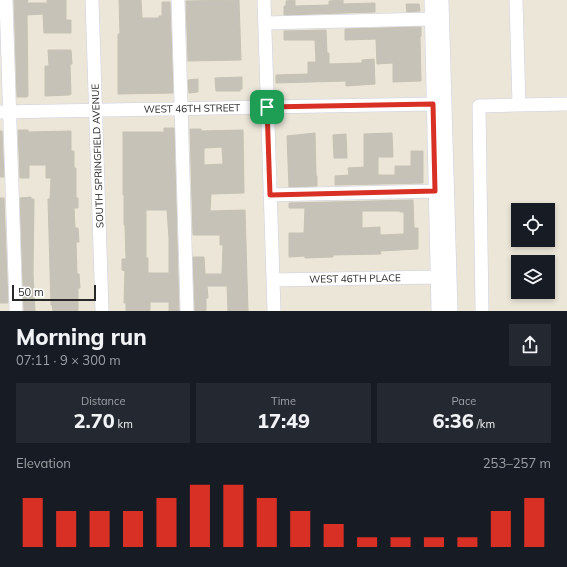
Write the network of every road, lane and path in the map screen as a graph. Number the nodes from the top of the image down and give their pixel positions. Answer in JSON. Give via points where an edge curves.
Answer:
{"nodes":[{"id":1,"x":6,"y":0,"type":"edge"},
{"id":2,"x":92,"y":0,"type":"edge"},
{"id":3,"x":178,"y":0,"type":"edge"},
{"id":4,"x":264,"y":0,"type":"edge"},
{"id":5,"x":431,"y":0,"type":"edge"},
{"id":6,"x":442,"y":0,"type":"edge"},
{"id":7,"x":516,"y":0,"type":"edge"},
{"id":8,"x":431,"y":19,"type":"junction"},
{"id":9,"x":265,"y":23,"type":"junction"},
{"id":10,"x":433,"y":104,"type":"junction"},
{"id":11,"x":567,"y":104,"type":"edge"},
{"id":12,"x":519,"y":105,"type":"junction"},
{"id":13,"x":267,"y":107,"type":"junction"},
{"id":14,"x":181,"y":108,"type":"junction"},
{"id":15,"x":95,"y":110,"type":"junction"},
{"id":16,"x":5,"y":112,"type":"edge"},
{"id":17,"x":435,"y":191,"type":"junction"},
{"id":18,"x":270,"y":195,"type":"junction"},
{"id":19,"x":437,"y":277,"type":"junction"},
{"id":20,"x":273,"y":280,"type":"junction"},
{"id":21,"x":16,"y":311,"type":"edge"},
{"id":22,"x":102,"y":311,"type":"edge"},
{"id":23,"x":187,"y":311,"type":"edge"},
{"id":24,"x":274,"y":311,"type":"edge"},
{"id":25,"x":438,"y":311,"type":"edge"},
{"id":26,"x":451,"y":311,"type":"edge"},
{"id":27,"x":482,"y":311,"type":"edge"}],
"edges":[{"from":1,"to":16,"type":"street"},
{"from":2,"to":15,"type":"street","name":"SOUTH SPRINGFIELD AVENUE"},
{"from":3,"to":14,"type":"street"},
{"from":4,"to":9,"type":"street"},
{"from":5,"to":8,"type":"street"},
{"from":6,"to":26,"type":"street"},
{"from":7,"to":12,"type":"street"},
{"from":8,"to":9,"type":"street"},
{"from":8,"to":10,"type":"street"},
{"from":9,"to":13,"type":"street"},
{"from":10,"to":13,"type":"street","name":"WEST 46TH STREET"},
{"from":10,"to":17,"type":"street"},
{"from":11,"to":12,"type":"street"},
{"from":12,"to":27,"type":"street","via":[[479,106]]},
{"from":13,"to":14,"type":"street","name":"WEST 46TH STREET"},
{"from":13,"to":18,"type":"street"},
{"from":14,"to":15,"type":"street","name":"WEST 46TH STREET"},
{"from":14,"to":23,"type":"street"},
{"from":15,"to":16,"type":"street","name":"WEST 46TH STREET"},
{"from":15,"to":22,"type":"street","name":"SOUTH SPRINGFIELD AVENUE"},
{"from":16,"to":21,"type":"street"},
{"from":17,"to":18,"type":"street"},
{"from":17,"to":19,"type":"street"},
{"from":18,"to":20,"type":"street"},
{"from":19,"to":20,"type":"street","name":"WEST 46TH PLACE"},
{"from":19,"to":25,"type":"street"},
{"from":20,"to":24,"type":"street"}]}
